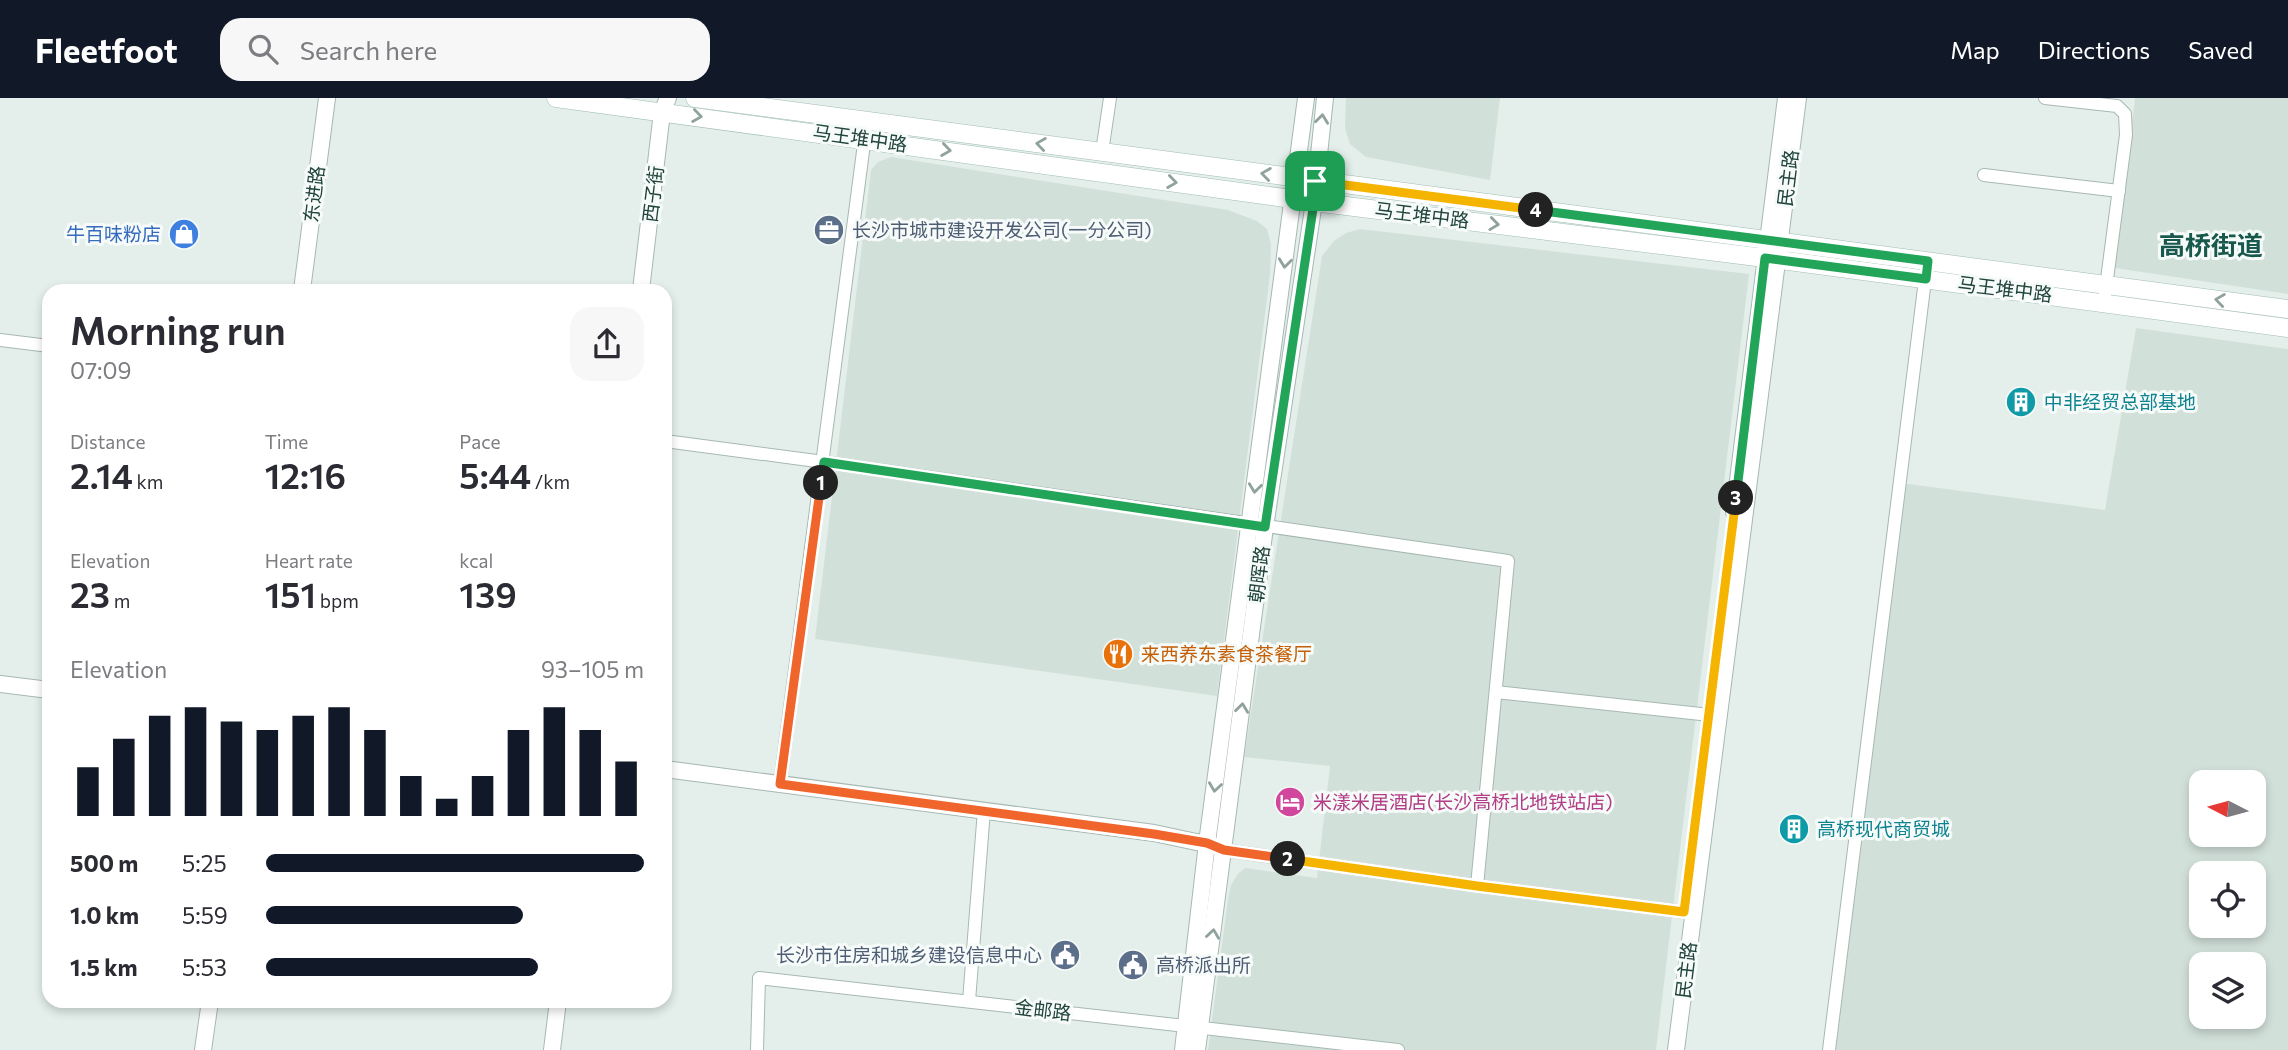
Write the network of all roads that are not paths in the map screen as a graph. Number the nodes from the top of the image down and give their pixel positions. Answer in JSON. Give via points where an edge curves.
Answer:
{"nodes":[{"id":1,"x":327,"y":98,"type":"edge"},
{"id":2,"x":556,"y":98,"type":"edge"},
{"id":3,"x":695,"y":98,"type":"edge"},
{"id":4,"x":1110,"y":98,"type":"edge"},
{"id":5,"x":1306,"y":98,"type":"edge"},
{"id":6,"x":1325,"y":98,"type":"edge"},
{"id":7,"x":1786,"y":98,"type":"edge"},
{"id":8,"x":1798,"y":98,"type":"edge"},
{"id":9,"x":2045,"y":98,"type":"edge"},
{"id":10,"x":665,"y":105,"type":"edge"},
{"id":11,"x":866,"y":130,"type":"junction"},
{"id":12,"x":1102,"y":152,"type":"junction"},
{"id":13,"x":1984,"y":175,"type":"dead end"},
{"id":14,"x":1296,"y":178,"type":"junction"},
{"id":15,"x":1315,"y":181,"type":"junction"},
{"id":16,"x":2119,"y":191,"type":"junction"},
{"id":17,"x":1293,"y":199,"type":"junction"},
{"id":18,"x":1314,"y":202,"type":"junction"},
{"id":19,"x":1773,"y":250,"type":"junction"},
{"id":20,"x":1927,"y":270,"type":"junction"},
{"id":21,"x":303,"y":284,"type":"edge"},
{"id":22,"x":642,"y":284,"type":"edge"},
{"id":23,"x":2106,"y":294,"type":"junction"},
{"id":24,"x":2288,"y":309,"type":"edge"},
{"id":25,"x":2288,"y":328,"type":"edge"},
{"id":26,"x":0,"y":340,"type":"edge"},
{"id":27,"x":42,"y":345,"type":"edge"},
{"id":28,"x":672,"y":442,"type":"edge"},
{"id":29,"x":824,"y":462,"type":"junction"},
{"id":30,"x":1258,"y":526,"type":"junction"},
{"id":31,"x":0,"y":684,"type":"edge"},
{"id":32,"x":42,"y":689,"type":"edge"},
{"id":33,"x":1496,"y":692,"type":"junction"},
{"id":34,"x":1710,"y":715,"type":"junction"},
{"id":35,"x":672,"y":770,"type":"edge"},
{"id":36,"x":780,"y":784,"type":"junction"},
{"id":37,"x":984,"y":810,"type":"junction"},
{"id":38,"x":1207,"y":843,"type":"junction"},
{"id":39,"x":1224,"y":850,"type":"junction"},
{"id":40,"x":1477,"y":886,"type":"junction"},
{"id":41,"x":1684,"y":912,"type":"junction"},
{"id":42,"x":969,"y":1002,"type":"junction"},
{"id":43,"x":209,"y":1008,"type":"edge"},
{"id":44,"x":557,"y":1008,"type":"edge"},
{"id":45,"x":1193,"y":1028,"type":"junction"},
{"id":46,"x":203,"y":1050,"type":"edge"},
{"id":47,"x":552,"y":1050,"type":"edge"},
{"id":48,"x":757,"y":1050,"type":"edge"},
{"id":49,"x":1183,"y":1050,"type":"edge"},
{"id":50,"x":1197,"y":1050,"type":"edge"},
{"id":51,"x":1398,"y":1050,"type":"edge"},
{"id":52,"x":1667,"y":1050,"type":"edge"},
{"id":53,"x":1676,"y":1050,"type":"edge"},
{"id":54,"x":1829,"y":1050,"type":"edge"}],
"edges":[{"from":1,"to":21,"type":"street","name":"东进路"},
{"from":2,"to":10,"type":"main road","name":"马王堆中路"},
{"from":3,"to":11,"type":"main road","name":"马王堆中路"},
{"from":4,"to":12,"type":"street"},
{"from":5,"to":14,"type":"street","name":"朝晖路"},
{"from":15,"to":6,"type":"street","name":"朝晖路","one_way":true},
{"from":7,"to":19,"type":"street","name":"民主路"},
{"from":8,"to":19,"type":"street","name":"民主路"},
{"from":9,"to":16,"type":"street","via":[[2122,109],[2127,125]]},
{"from":10,"to":11,"type":"main road","name":"马王堆中路","one_way":true},
{"from":10,"to":22,"type":"street","name":"西子街"},
{"from":12,"to":11,"type":"main road","name":"马王堆中路","one_way":true},
{"from":11,"to":17,"type":"main road","name":"马王堆中路","one_way":true},
{"from":11,"to":29,"type":"street"},
{"from":14,"to":12,"type":"main road","name":"马王堆中路","one_way":true},
{"from":13,"to":16,"type":"street"},
{"from":14,"to":15,"type":"main road","name":"马王堆中路"},
{"from":14,"to":17,"type":"street","name":"朝晖路"},
{"from":15,"to":18,"type":"street","name":"朝晖路"},
{"from":15,"to":19,"type":"main road","name":"马王堆中路"},
{"from":16,"to":23,"type":"street"},
{"from":17,"to":18,"type":"main road","name":"马王堆中路"},
{"from":17,"to":30,"type":"street","name":"朝晖路","one_way":true},
{"from":18,"to":19,"type":"main road","name":"马王堆中路","one_way":true},
{"from":18,"to":30,"type":"street","name":"朝晖路"},
{"from":19,"to":20,"type":"main road","name":"马王堆中路"},
{"from":19,"to":34,"type":"street","name":"民主路"},
{"from":19,"to":53,"type":"street","name":"民主路"},
{"from":20,"to":23,"type":"main road","name":"马王堆中路"},
{"from":20,"to":54,"type":"street"},
{"from":24,"to":23,"type":"main road","name":"马王堆中路","one_way":true},
{"from":23,"to":25,"type":"main road","name":"马王堆中路"},
{"from":26,"to":27,"type":"street"},
{"from":28,"to":29,"type":"street"},
{"from":29,"to":30,"type":"street"},
{"from":29,"to":36,"type":"street"},
{"from":30,"to":33,"type":"street","via":[[1508,561]]},
{"from":30,"to":38,"type":"street","name":"朝晖路","one_way":true},
{"from":39,"to":30,"type":"street","name":"朝晖路","one_way":true},
{"from":31,"to":32,"type":"street"},
{"from":33,"to":34,"type":"street"},
{"from":33,"to":40,"type":"street"},
{"from":34,"to":41,"type":"street","name":"民主路"},
{"from":35,"to":36,"type":"street"},
{"from":36,"to":37,"type":"street"},
{"from":37,"to":38,"type":"street"},
{"from":37,"to":42,"type":"street"},
{"from":38,"to":39,"type":"street"},
{"from":38,"to":45,"type":"street","name":"朝晖路"},
{"from":39,"to":40,"type":"street"},
{"from":45,"to":39,"type":"street","name":"朝晖路","one_way":true},
{"from":40,"to":41,"type":"street"},
{"from":41,"to":52,"type":"street","name":"民主路"},
{"from":42,"to":45,"type":"street","name":"金邮路"},
{"from":42,"to":48,"type":"street","name":"金邮路","via":[[759,978]]},
{"from":43,"to":46,"type":"street"},
{"from":44,"to":47,"type":"street"},
{"from":45,"to":49,"type":"street","name":"朝晖路"},
{"from":45,"to":50,"type":"street","name":"朝晖路"},
{"from":45,"to":51,"type":"street","name":"金邮路"}]}
